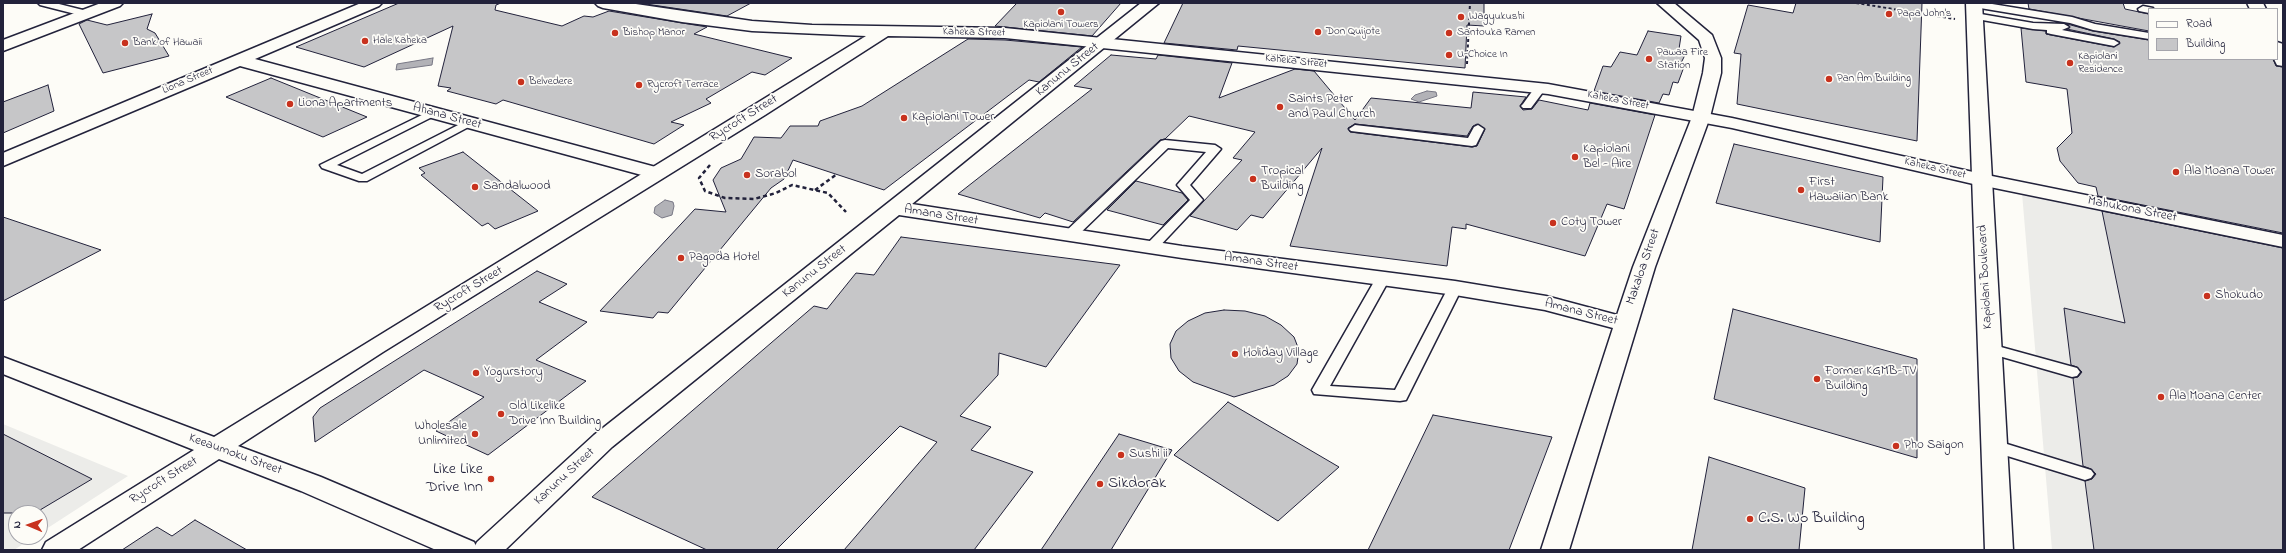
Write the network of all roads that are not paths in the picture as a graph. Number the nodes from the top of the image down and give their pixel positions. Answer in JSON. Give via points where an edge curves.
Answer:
{"nodes":[{"id":1,"x":43,"y":3,"type":"edge"},
{"id":2,"x":115,"y":3,"type":"edge"},
{"id":3,"x":374,"y":3,"type":"edge"},
{"id":4,"x":603,"y":3,"type":"edge"},
{"id":5,"x":1151,"y":3,"type":"edge"},
{"id":6,"x":1665,"y":3,"type":"edge"},
{"id":7,"x":1975,"y":11,"type":"edge"},
{"id":8,"x":87,"y":14,"type":"junction"},
{"id":9,"x":883,"y":32,"type":"junction"},
{"id":10,"x":2148,"y":36,"type":"edge"},
{"id":11,"x":2114,"y":39,"type":"dead end"},
{"id":12,"x":1103,"y":42,"type":"junction"},
{"id":13,"x":3,"y":46,"type":"edge"},
{"id":14,"x":239,"y":60,"type":"junction"},
{"id":15,"x":1540,"y":88,"type":"junction"},
{"id":16,"x":1527,"y":106,"type":"dead end"},
{"id":17,"x":432,"y":113,"type":"junction"},
{"id":18,"x":1701,"y":117,"type":"junction"},
{"id":19,"x":470,"y":123,"type":"junction"},
{"id":20,"x":1355,"y":129,"type":"dead end"},
{"id":21,"x":1478,"y":129,"type":"dead end"},
{"id":22,"x":3,"y":160,"type":"edge"},
{"id":23,"x":656,"y":173,"type":"junction"},
{"id":24,"x":1982,"y":180,"type":"junction"},
{"id":25,"x":896,"y":208,"type":"junction"},
{"id":26,"x":1069,"y":236,"type":"junction"},
{"id":27,"x":2283,"y":241,"type":"edge"},
{"id":28,"x":1150,"y":248,"type":"junction"},
{"id":29,"x":1382,"y":280,"type":"junction"},
{"id":30,"x":1455,"y":288,"type":"junction"},
{"id":31,"x":1625,"y":324,"type":"junction"},
{"id":32,"x":1990,"y":350,"type":"junction"},
{"id":33,"x":3,"y":365,"type":"edge"},
{"id":34,"x":2072,"y":372,"type":"dead end"},
{"id":35,"x":1994,"y":446,"type":"junction"},
{"id":36,"x":216,"y":448,"type":"junction"},
{"id":37,"x":2085,"y":474,"type":"dead end"},
{"id":38,"x":56,"y":550,"type":"edge"},
{"id":39,"x":464,"y":550,"type":"edge"},
{"id":40,"x":487,"y":550,"type":"edge"},
{"id":41,"x":1555,"y":550,"type":"edge"},
{"id":42,"x":1999,"y":550,"type":"edge"}],
"edges":[{"from":1,"to":8,"type":"lane"},
{"from":2,"to":8,"type":"street"},
{"from":3,"to":14,"type":"street","name":"Liona Street"},
{"from":4,"to":9,"type":"street","name":"Kaheka Street","via":[[752,26]]},
{"from":5,"to":12,"type":"street","name":"Kanunu Street"},
{"from":6,"to":18,"type":"street","name":"Makaloa Street","via":[[1706,38],[1713,58],[1712,73]]},
{"from":7,"to":10,"type":"lane","via":[[2072,20],[2093,27]]},
{"from":7,"to":11,"type":"lane","via":[[2055,33]]},
{"from":7,"to":24,"type":"street","name":"Kapiolani Boulevard"},
{"from":8,"to":13,"type":"street"},
{"from":9,"to":12,"type":"street","name":"Kaheka Street","via":[[1005,33]]},
{"from":9,"to":23,"type":"street","name":"Rycroft Street"},
{"from":12,"to":15,"type":"street","name":"Kaheka Street"},
{"from":12,"to":25,"type":"street","name":"Kanunu Street"},
{"from":14,"to":17,"type":"street","name":"Ahana Street"},
{"from":14,"to":22,"type":"street","name":"Liona Street"},
{"from":15,"to":16,"type":"lane"},
{"from":15,"to":18,"type":"street","name":"Kaheka Street"},
{"from":17,"to":19,"type":"street","name":"Ahana Street"},
{"from":17,"to":19,"type":"lane","via":[[326,165],[363,178]]},
{"from":18,"to":24,"type":"street","name":"Kaheka Street"},
{"from":18,"to":31,"type":"street","name":"Makaloa Street","via":[[1661,218]]},
{"from":19,"to":23,"type":"street","name":"Ahana Street"},
{"from":20,"to":21,"type":"lane","via":[[1472,142]]},
{"from":23,"to":36,"type":"street","name":"Rycroft Street"},
{"from":24,"to":27,"type":"street","name":"Mahukona Street"},
{"from":24,"to":32,"type":"street","name":"Kapiolani Boulevard"},
{"from":25,"to":26,"type":"street","name":"Amana Street"},
{"from":25,"to":40,"type":"street","name":"Kanunu Street","via":[[603,441]]},
{"from":26,"to":28,"type":"street","name":"Amana Street"},
{"from":26,"to":28,"type":"lane","via":[[1165,144],[1215,149],[1184,185],[1197,200]]},
{"from":28,"to":29,"type":"street","name":"Amana Street"},
{"from":29,"to":30,"type":"street","name":"Amana Street"},
{"from":29,"to":30,"type":"lane","via":[[1320,390],[1400,396]]},
{"from":30,"to":31,"type":"street","name":"Amana Street","via":[[1546,303]]},
{"from":31,"to":41,"type":"street","name":"Makaloa Street"},
{"from":32,"to":34,"type":"lane"},
{"from":32,"to":35,"type":"street","name":"Kapiolani Boulevard"},
{"from":33,"to":36,"type":"street","name":"Keeaumoku Street"},
{"from":35,"to":37,"type":"lane"},
{"from":35,"to":42,"type":"street","name":"Kapiolani Boulevard"},
{"from":36,"to":38,"type":"street","name":"Rycroft Street"},
{"from":36,"to":39,"type":"street","name":"Keeaumoku Street","via":[[312,484]]}]}
